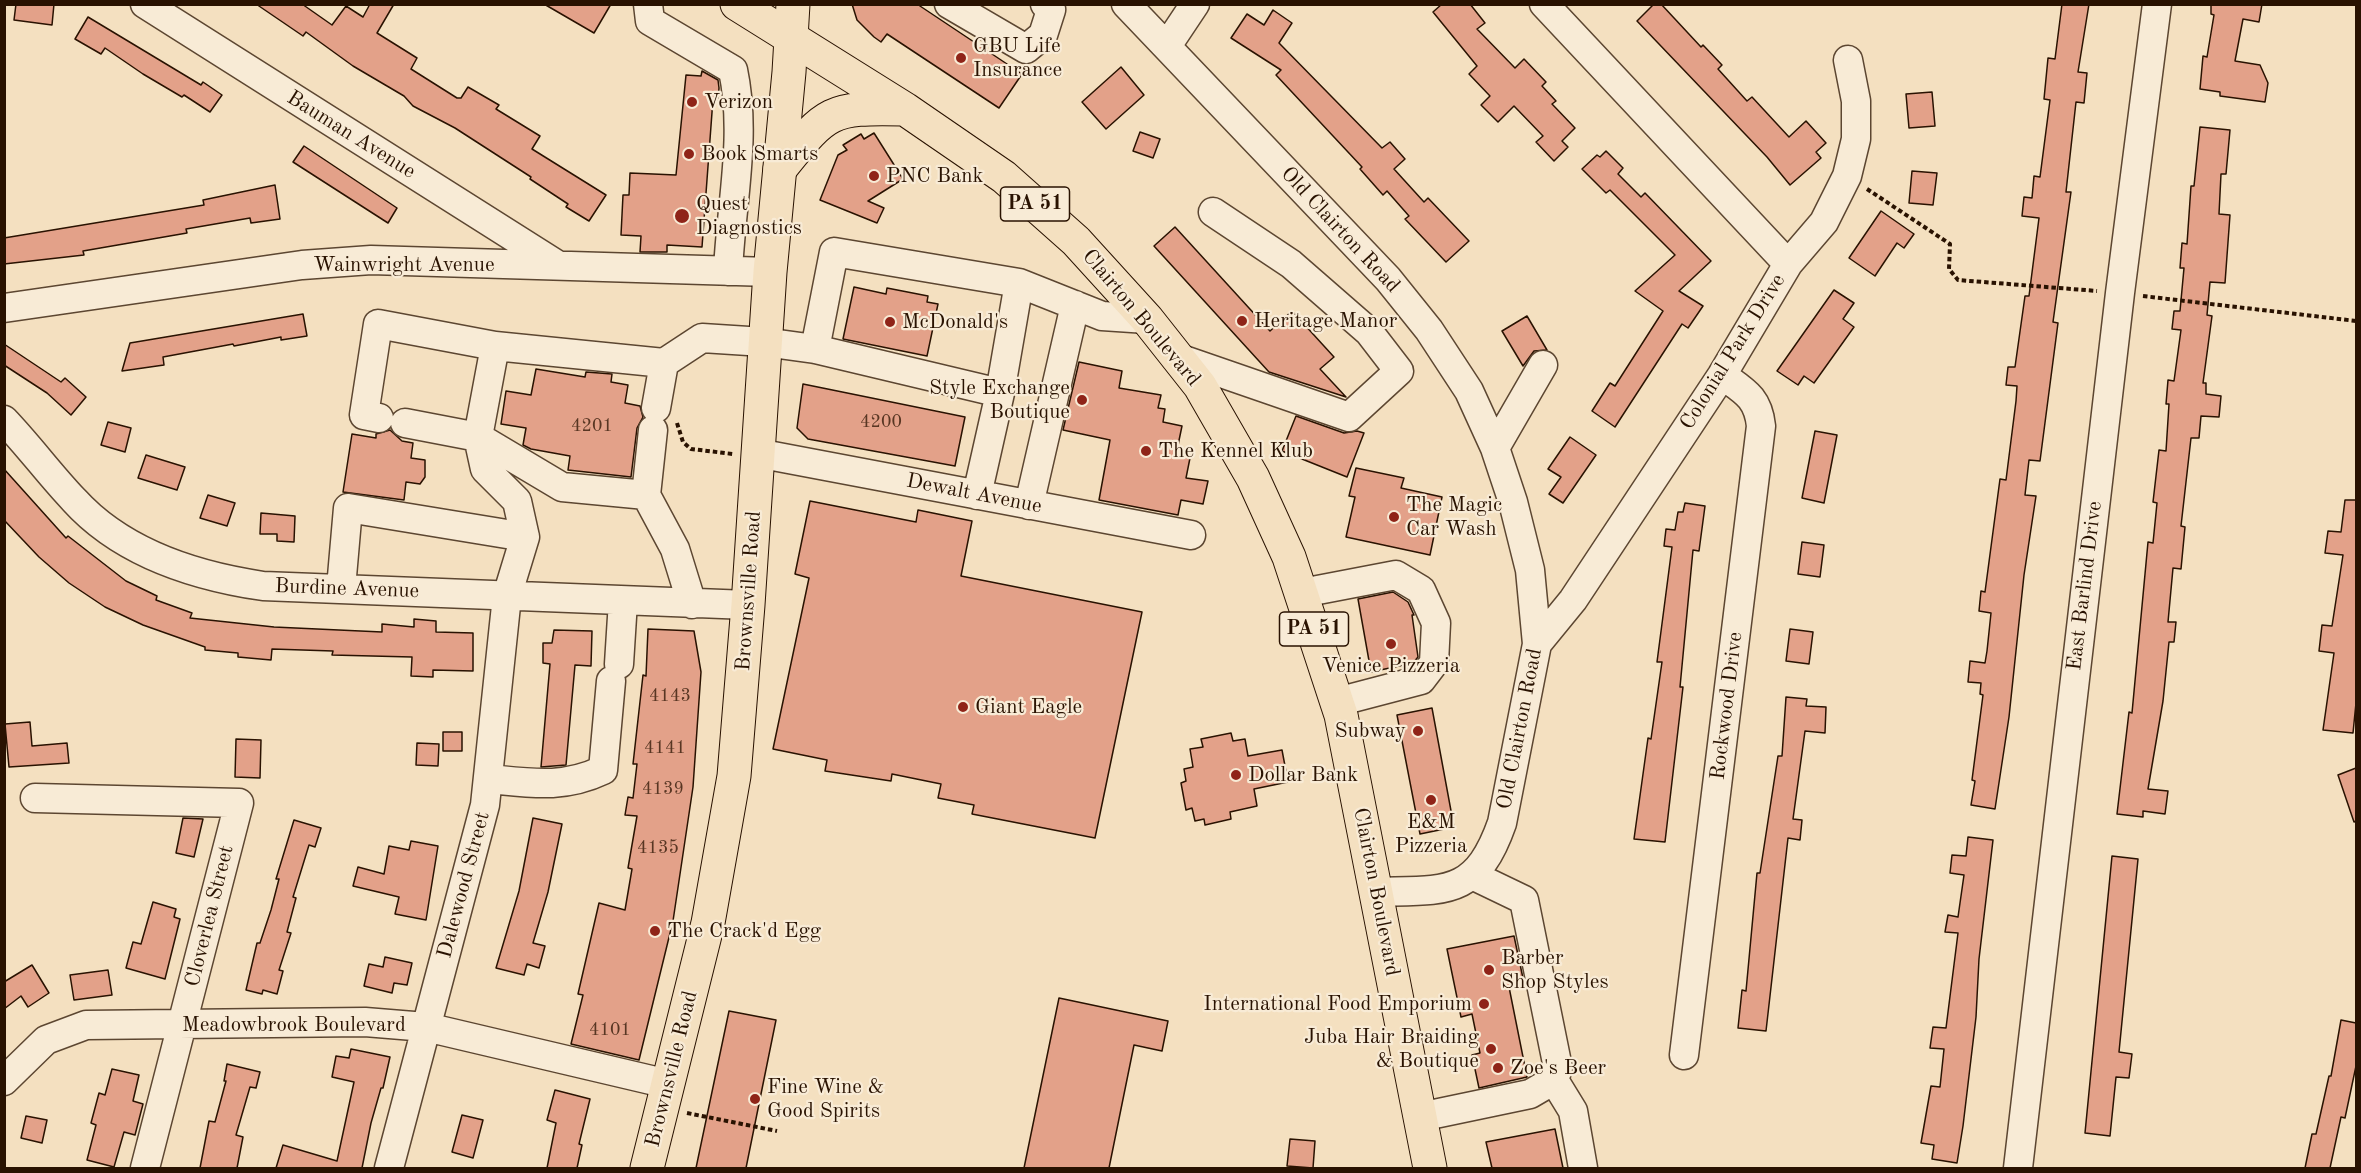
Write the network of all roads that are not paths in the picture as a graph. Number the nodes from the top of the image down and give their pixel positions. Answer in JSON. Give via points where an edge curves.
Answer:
{"nodes":[{"id":1,"x":145,"y":4,"type":"edge"},
{"id":2,"x":648,"y":4,"type":"edge"},
{"id":3,"x":737,"y":4,"type":"edge"},
{"id":4,"x":793,"y":4,"type":"edge"},
{"id":5,"x":949,"y":4,"type":"edge"},
{"id":6,"x":1044,"y":4,"type":"edge"},
{"id":7,"x":1126,"y":4,"type":"edge"},
{"id":8,"x":1195,"y":4,"type":"edge"},
{"id":9,"x":1544,"y":4,"type":"edge"},
{"id":10,"x":2157,"y":4,"type":"edge"},
{"id":11,"x":791,"y":38,"type":"junction"},
{"id":12,"x":1167,"y":46,"type":"junction"},
{"id":13,"x":1848,"y":60,"type":"dead end"},
{"id":14,"x":905,"y":109,"type":"junction"},
{"id":15,"x":779,"y":173,"type":"junction"},
{"id":16,"x":736,"y":175,"type":"junction"},
{"id":17,"x":1212,"y":212,"type":"dead end"},
{"id":18,"x":1788,"y":264,"type":"junction"},
{"id":19,"x":558,"y":265,"type":"junction"},
{"id":20,"x":728,"y":271,"type":"junction"},
{"id":21,"x":770,"y":272,"type":"junction"},
{"id":22,"x":1019,"y":283,"type":"junction"},
{"id":23,"x":1075,"y":305,"type":"junction"},
{"id":24,"x":4,"y":308,"type":"edge"},
{"id":25,"x":1147,"y":319,"type":"junction"},
{"id":26,"x":764,"y":342,"type":"junction"},
{"id":27,"x":495,"y":346,"type":"junction"},
{"id":28,"x":815,"y":349,"type":"junction"},
{"id":29,"x":1178,"y":358,"type":"junction"},
{"id":30,"x":664,"y":363,"type":"junction"},
{"id":31,"x":1543,"y":365,"type":"dead end"},
{"id":32,"x":1722,"y":375,"type":"junction"},
{"id":33,"x":1000,"y":393,"type":"junction"},
{"id":34,"x":4,"y":420,"type":"edge"},
{"id":35,"x":478,"y":437,"type":"junction"},
{"id":36,"x":1495,"y":448,"type":"junction"},
{"id":37,"x":757,"y":453,"type":"junction"},
{"id":38,"x":646,"y":495,"type":"junction"},
{"id":39,"x":977,"y":495,"type":"junction"},
{"id":40,"x":1029,"y":505,"type":"junction"},
{"id":41,"x":1191,"y":535,"type":"dead end"},
{"id":42,"x":525,"y":537,"type":"junction"},
{"id":43,"x":341,"y":588,"type":"junction"},
{"id":44,"x":1302,"y":593,"type":"junction"},
{"id":45,"x":507,"y":596,"type":"junction"},
{"id":46,"x":623,"y":601,"type":"junction"},
{"id":47,"x":692,"y":604,"type":"junction"},
{"id":48,"x":748,"y":604,"type":"junction"},
{"id":49,"x":1537,"y":644,"type":"junction"},
{"id":50,"x":1337,"y":702,"type":"junction"},
{"id":51,"x":489,"y":780,"type":"junction"},
{"id":52,"x":35,"y":798,"type":"dead end"},
{"id":53,"x":1472,"y":875,"type":"junction"},
{"id":54,"x":1377,"y":892,"type":"junction"},
{"id":55,"x":183,"y":1025,"type":"junction"},
{"id":56,"x":426,"y":1027,"type":"junction"},
{"id":57,"x":1684,"y":1054,"type":"dead end"},
{"id":58,"x":1554,"y":1080,"type":"junction"},
{"id":59,"x":4,"y":1081,"type":"edge"},
{"id":60,"x":665,"y":1096,"type":"junction"},
{"id":61,"x":1420,"y":1117,"type":"junction"},
{"id":62,"x":145,"y":1168,"type":"edge"},
{"id":63,"x":389,"y":1168,"type":"edge"},
{"id":64,"x":647,"y":1168,"type":"edge"},
{"id":65,"x":1430,"y":1168,"type":"edge"},
{"id":66,"x":1583,"y":1168,"type":"edge"},
{"id":67,"x":2018,"y":1168,"type":"edge"}],
"edges":[{"from":1,"to":19,"type":"street","name":"Bauman Avenue"},
{"from":2,"to":16,"type":"street","via":[[650,21],[733,70],[740,100]]},
{"from":3,"to":11,"type":"main road","name":"Clairton Boulevard","number":"PA 51"},
{"from":4,"to":11,"type":"main road","name":"Brownsville Road"},
{"from":5,"to":6,"type":"street","via":[[1026,49],[1043,35],[1051,10]]},
{"from":7,"to":12,"type":"street","name":"Old Clairton Road"},
{"from":8,"to":12,"type":"street"},
{"from":9,"to":18,"type":"street","name":"Colonial Park Drive"},
{"from":10,"to":67,"type":"street","name":"East Barlind Drive"},
{"from":11,"to":14,"type":"main road","name":"Clairton Boulevard","number":"PA 51"},
{"from":11,"to":15,"type":"main road","name":"Brownsville Road"},
{"from":12,"to":36,"type":"street","name":"Old Clairton Road","via":[[1388,279],[1429,330],[1469,391]]},
{"from":13,"to":18,"type":"street","via":[[1856,101],[1856,139],[1847,176],[1824,222]]},
{"from":14,"to":15,"type":"main road","via":[[856,107],[826,117],[813,127]]},
{"from":14,"to":25,"type":"main road","name":"Clairton Boulevard","number":"PA 51","via":[[1004,177],[1076,241]]},
{"from":15,"to":16,"type":"street"},
{"from":15,"to":21,"type":"main road","name":"Brownsville Road"},
{"from":16,"to":20,"type":"street"},
{"from":17,"to":29,"type":"street","via":[[1291,264],[1369,332],[1399,371],[1348,417]]},
{"from":18,"to":32,"type":"street","name":"Colonial Park Drive"},
{"from":19,"to":20,"type":"street","name":"Wainwright Avenue"},
{"from":19,"to":24,"type":"street","name":"Wainwright Avenue","via":[[371,260],[302,265]]},
{"from":20,"to":21,"type":"street","name":"Wainwright Avenue"},
{"from":21,"to":26,"type":"main road","name":"Brownsville Road"},
{"from":22,"to":23,"type":"street"},
{"from":22,"to":28,"type":"street","via":[[834,252]]},
{"from":22,"to":33,"type":"street"},
{"from":23,"to":25,"type":"street","via":[[1102,316]]},
{"from":23,"to":40,"type":"street"},
{"from":25,"to":29,"type":"main road","name":"Clairton Boulevard","number":"PA 51"},
{"from":26,"to":28,"type":"street"},
{"from":26,"to":30,"type":"street","via":[[702,338]]},
{"from":26,"to":37,"type":"main road","name":"Brownsville Road"},
{"from":27,"to":30,"type":"street"},
{"from":27,"to":35,"type":"street"},
{"from":27,"to":35,"type":"street","via":[[378,324],[364,415]]},
{"from":28,"to":33,"type":"street"},
{"from":29,"to":44,"type":"main road","name":"Clairton Boulevard","number":"PA 51","via":[[1200,387],[1253,478]]},
{"from":30,"to":38,"type":"street","via":[[660,420]]},
{"from":31,"to":36,"type":"street"},
{"from":32,"to":49,"type":"street","name":"Colonial Park Drive","via":[[1573,600]]},
{"from":32,"to":57,"type":"street","name":"Rockwood Drive","via":[[1751,396],[1759,409],[1761,426]]},
{"from":33,"to":39,"type":"street"},
{"from":34,"to":43,"type":"street","name":"Burdine Avenue","via":[[75,502],[119,537],[167,562],[218,580],[263,586]]},
{"from":35,"to":38,"type":"street","via":[[562,487]]},
{"from":35,"to":42,"type":"street","via":[[485,469],[517,501]]},
{"from":36,"to":49,"type":"street","name":"Old Clairton Road","via":[[1530,570]]},
{"from":37,"to":39,"type":"street","name":"Dewalt Avenue"},
{"from":37,"to":48,"type":"main road","name":"Brownsville Road"},
{"from":38,"to":47,"type":"street","via":[[675,549]]},
{"from":39,"to":40,"type":"street","name":"Dewalt Avenue"},
{"from":40,"to":41,"type":"street","name":"Dewalt Avenue"},
{"from":42,"to":43,"type":"street","via":[[348,508]]},
{"from":42,"to":45,"type":"street","name":"Dalewood Street"},
{"from":43,"to":45,"type":"street","name":"Burdine Avenue"},
{"from":44,"to":50,"type":"main road","name":"Clairton Boulevard","number":"PA 51"},
{"from":44,"to":50,"type":"street","via":[[1396,575],[1421,590],[1436,623],[1434,663],[1421,680]]},
{"from":45,"to":46,"type":"street","name":"Burdine Avenue"},
{"from":45,"to":51,"type":"street","name":"Dalewood Street"},
{"from":46,"to":47,"type":"street","name":"Burdine Avenue"},
{"from":46,"to":51,"type":"street","via":[[603,770],[563,784]]},
{"from":47,"to":48,"type":"street","name":"Burdine Avenue"},
{"from":48,"to":60,"type":"main road","name":"Brownsville Road","via":[[734,776],[708,923]]},
{"from":49,"to":53,"type":"street","name":"Old Clairton Road","via":[[1502,823],[1492,852]]},
{"from":50,"to":54,"type":"main road","name":"Clairton Boulevard","number":"PA 51"},
{"from":51,"to":56,"type":"street","name":"Dalewood Street"},
{"from":52,"to":55,"type":"street","name":"Cloverlea Street","via":[[239,803]]},
{"from":53,"to":54,"type":"street","name":"Old Clairton Road","via":[[1443,890]]},
{"from":53,"to":58,"type":"street","via":[[1524,900],[1558,1068]]},
{"from":54,"to":61,"type":"main road","name":"Clairton Boulevard","number":"PA 51"},
{"from":55,"to":56,"type":"street","name":"Meadowbrook Boulevard","via":[[365,1022]]},
{"from":55,"to":59,"type":"street","name":"Meadowbrook Boulevard","via":[[86,1025],[46,1040]]},
{"from":55,"to":62,"type":"street","name":"Cloverlea Street"},
{"from":56,"to":60,"type":"street","name":"Meadowbrook Boulevard"},
{"from":56,"to":63,"type":"street","name":"Dalewood Street"},
{"from":58,"to":61,"type":"street","via":[[1530,1094]]},
{"from":58,"to":66,"type":"street","via":[[1573,1111]]},
{"from":60,"to":64,"type":"main road","name":"Brownsville Road"},
{"from":61,"to":65,"type":"main road","name":"Clairton Boulevard","number":"PA 51"}]}
